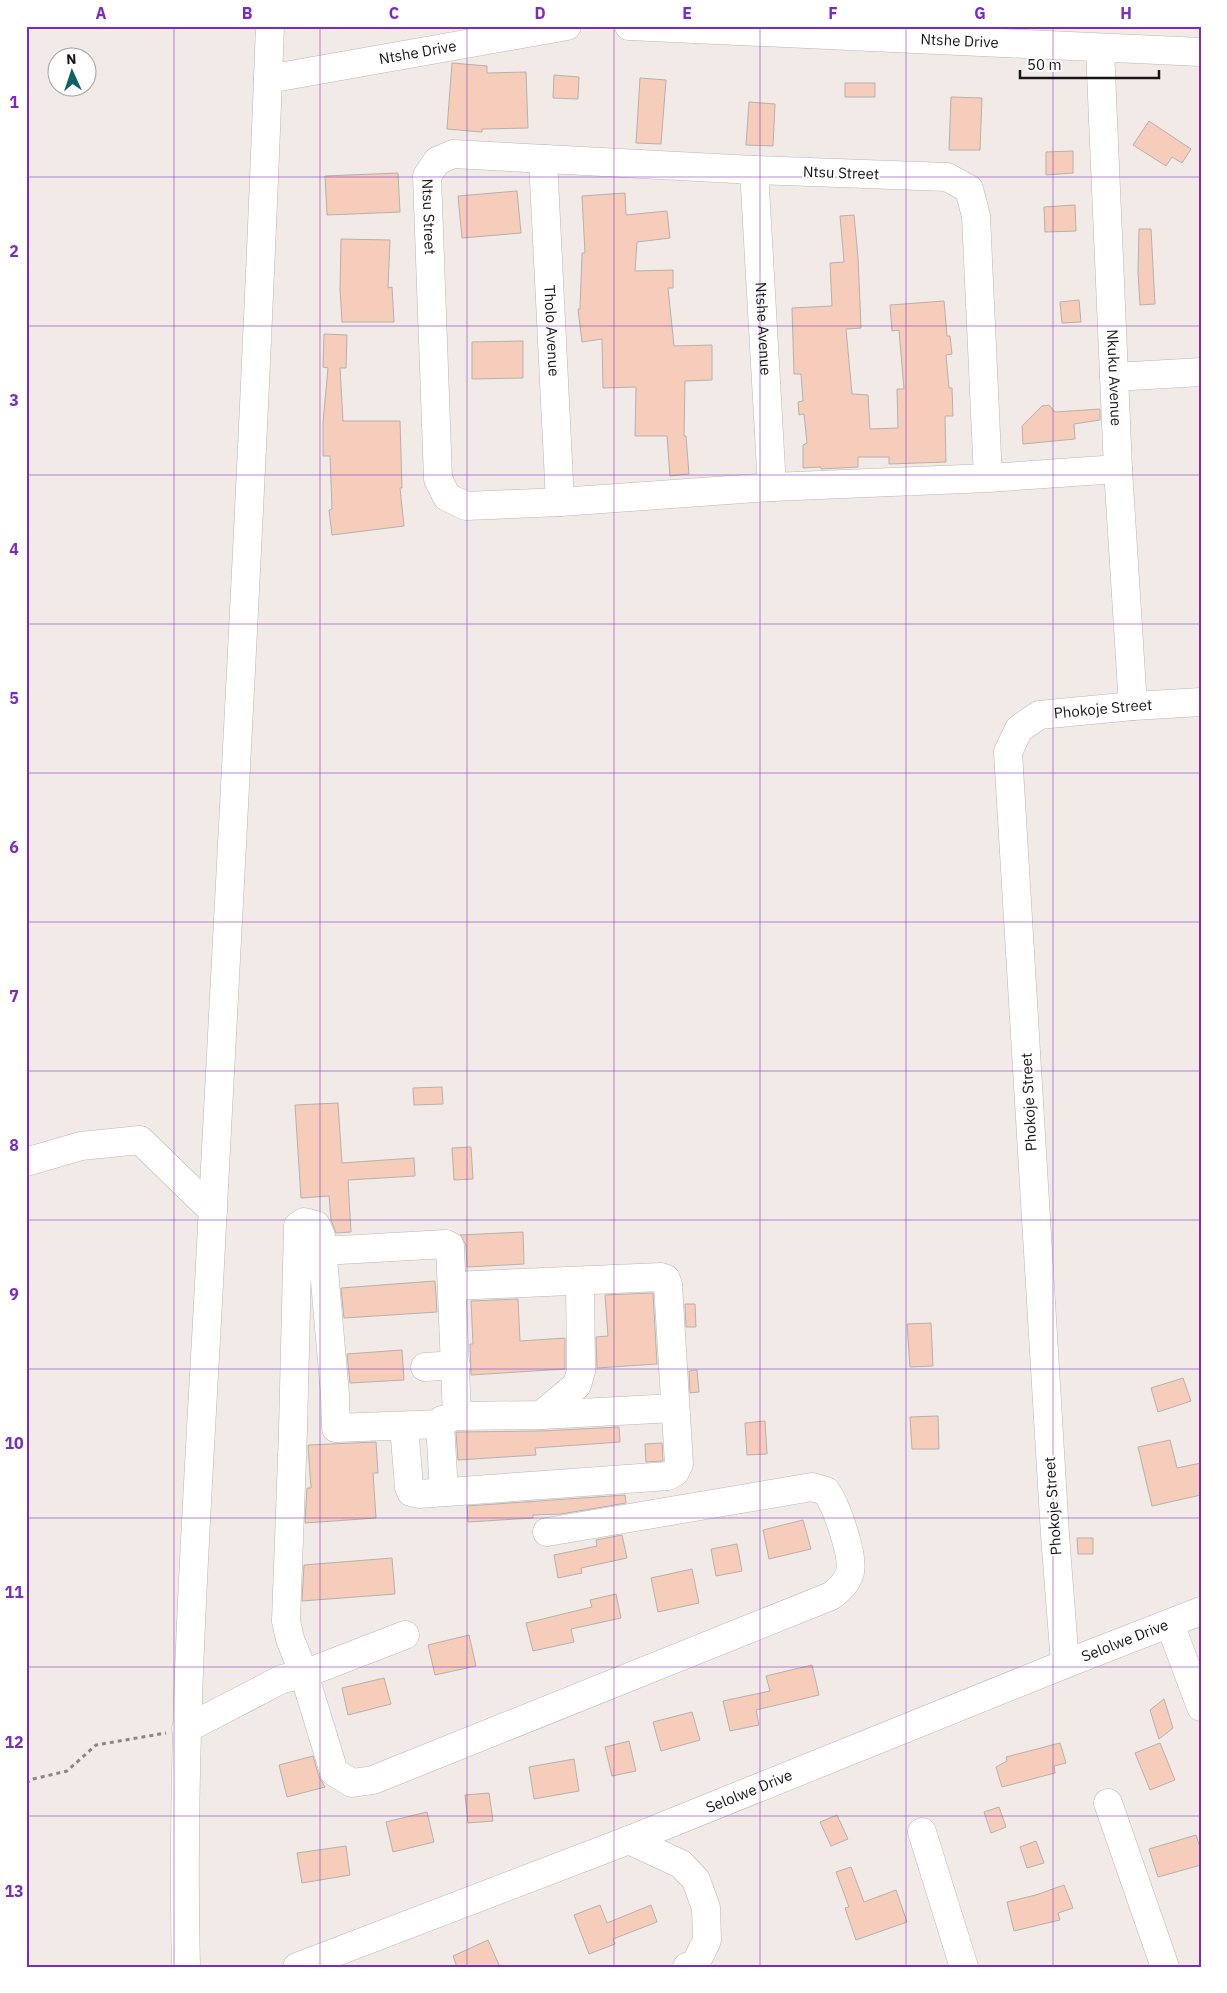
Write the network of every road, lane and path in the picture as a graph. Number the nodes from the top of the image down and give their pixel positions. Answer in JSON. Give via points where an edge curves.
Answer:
{"nodes":[{"id":1,"x":270,"y":26,"type":"edge"},
{"id":2,"x":567,"y":26,"type":"edge"},
{"id":3,"x":629,"y":26,"type":"edge"},
{"id":4,"x":1100,"y":49,"type":"junction"},
{"id":5,"x":1201,"y":52,"type":"edge"},
{"id":6,"x":268,"y":79,"type":"junction"},
{"id":7,"x":543,"y":159,"type":"junction"},
{"id":8,"x":754,"y":170,"type":"junction"},
{"id":9,"x":1201,"y":372,"type":"edge"},
{"id":10,"x":1114,"y":377,"type":"junction"},
{"id":11,"x":1118,"y":469,"type":"junction"},
{"id":12,"x":988,"y":478,"type":"junction"},
{"id":13,"x":772,"y":487,"type":"junction"},
{"id":14,"x":560,"y":502,"type":"junction"},
{"id":15,"x":1201,"y":702,"type":"edge"},
{"id":16,"x":1133,"y":706,"type":"junction"},
{"id":17,"x":26,"y":1162,"type":"edge"},
{"id":18,"x":213,"y":1211,"type":"junction"},
{"id":19,"x":322,"y":1251,"type":"junction"},
{"id":20,"x":580,"y":1281,"type":"junction"},
{"id":21,"x":453,"y":1286,"type":"junction"},
{"id":22,"x":329,"y":1327,"type":"junction"},
{"id":23,"x":295,"y":1329,"type":"junction"},
{"id":24,"x":456,"y":1365,"type":"junction"},
{"id":25,"x":426,"y":1367,"type":"dead end"},
{"id":26,"x":675,"y":1408,"type":"junction"},
{"id":27,"x":541,"y":1415,"type":"junction"},
{"id":28,"x":448,"y":1420,"type":"junction"},
{"id":29,"x":404,"y":1426,"type":"junction"},
{"id":30,"x":336,"y":1428,"type":"junction"},
{"id":31,"x":293,"y":1430,"type":"junction"},
{"id":32,"x":444,"y":1492,"type":"junction"},
{"id":33,"x":547,"y":1532,"type":"dead end"},
{"id":34,"x":1201,"y":1611,"type":"edge"},
{"id":35,"x":1170,"y":1624,"type":"junction"},
{"id":36,"x":405,"y":1635,"type":"dead end"},
{"id":37,"x":1065,"y":1664,"type":"junction"},
{"id":38,"x":304,"y":1674,"type":"junction"},
{"id":39,"x":1201,"y":1708,"type":"edge"},
{"id":40,"x":186,"y":1729,"type":"junction"},
{"id":41,"x":26,"y":1783,"type":"edge"},
{"id":42,"x":1108,"y":1803,"type":"dead end"},
{"id":43,"x":922,"y":1832,"type":"dead end"},
{"id":44,"x":629,"y":1840,"type":"junction"},
{"id":45,"x":186,"y":1967,"type":"edge"},
{"id":46,"x":297,"y":1967,"type":"edge"},
{"id":47,"x":687,"y":1967,"type":"edge"},
{"id":48,"x":964,"y":1967,"type":"edge"},
{"id":49,"x":1165,"y":1967,"type":"edge"}],
"edges":[{"from":1,"to":6,"type":"street"},
{"from":2,"to":6,"type":"street","name":"Ntshe Drive"},
{"from":3,"to":4,"type":"street","name":"Ntshe Drive"},
{"from":4,"to":5,"type":"street","name":"Ntshe Drive"},
{"from":4,"to":10,"type":"street","name":"Nkuku Avenue"},
{"from":6,"to":18,"type":"street","via":[[245,616]]},
{"from":7,"to":8,"type":"street","name":"Ntsu Street"},
{"from":7,"to":14,"type":"street","name":"Tholo Avenue"},
{"from":7,"to":14,"type":"street","name":"Ntsu Street","via":[[453,154],[437,160],[427,176],[438,479],[448,497],[466,506]]},
{"from":8,"to":12,"type":"street","name":"Ntsu Street","via":[[947,177],[969,189],[976,216]]},
{"from":8,"to":13,"type":"street","name":"Ntshe Avenue"},
{"from":9,"to":10,"type":"street"},
{"from":10,"to":11,"type":"street","name":"Nkuku Avenue"},
{"from":11,"to":12,"type":"street","name":"Ntsu Street"},
{"from":11,"to":16,"type":"street","name":"Nkuku Avenue"},
{"from":12,"to":13,"type":"street","name":"Ntsu Street"},
{"from":13,"to":14,"type":"street","name":"Ntsu Street"},
{"from":15,"to":16,"type":"street","name":"Phokoje Street"},
{"from":16,"to":37,"type":"street","name":"Phokoje Street","via":[[1039,715],[1019,728],[1008,752]]},
{"from":17,"to":18,"type":"street","via":[[81,1146],[140,1140]]},
{"from":18,"to":40,"type":"street"},
{"from":19,"to":21,"type":"street","via":[[446,1244],[450,1246]]},
{"from":19,"to":22,"type":"street"},
{"from":19,"to":23,"type":"street","via":[[316,1225],[304,1222],[298,1226]]},
{"from":20,"to":21,"type":"street"},
{"from":20,"to":26,"type":"street","via":[[666,1279]]},
{"from":20,"to":27,"type":"street","via":[[581,1371],[577,1385]]},
{"from":21,"to":24,"type":"street"},
{"from":22,"to":23,"type":"street"},
{"from":22,"to":30,"type":"street"},
{"from":23,"to":31,"type":"street"},
{"from":24,"to":25,"type":"street"},
{"from":24,"to":28,"type":"street"},
{"from":26,"to":27,"type":"street"},
{"from":26,"to":32,"type":"street","via":[[679,1464],[676,1472],[668,1476]]},
{"from":27,"to":28,"type":"street"},
{"from":28,"to":29,"type":"street"},
{"from":28,"to":32,"type":"street"},
{"from":29,"to":30,"type":"street"},
{"from":29,"to":32,"type":"street","via":[[411,1492]]},
{"from":30,"to":31,"type":"street"},
{"from":31,"to":38,"type":"street","via":[[286,1621]]},
{"from":33,"to":38,"type":"street","via":[[812,1487],[826,1491],[833,1502],[851,1561],[850,1573],[844,1585],[831,1596],[373,1780],[352,1783],[334,1772]]},
{"from":34,"to":35,"type":"street","name":"Selolwe Drive"},
{"from":35,"to":37,"type":"street","name":"Selolwe Drive"},
{"from":35,"to":39,"type":"street"},
{"from":36,"to":38,"type":"street"},
{"from":37,"to":44,"type":"street","name":"Selolwe Drive"},
{"from":38,"to":40,"type":"street","via":[[282,1679]]},
{"from":40,"to":41,"type":"path","via":[[96,1744],[67,1771]]},
{"from":40,"to":45,"type":"street"},
{"from":42,"to":49,"type":"street"},
{"from":43,"to":48,"type":"street"},
{"from":44,"to":46,"type":"street","name":"Selolwe Drive"},
{"from":44,"to":47,"type":"street","via":[[681,1864],[696,1880],[706,1908],[707,1940],[696,1963]]}]}
